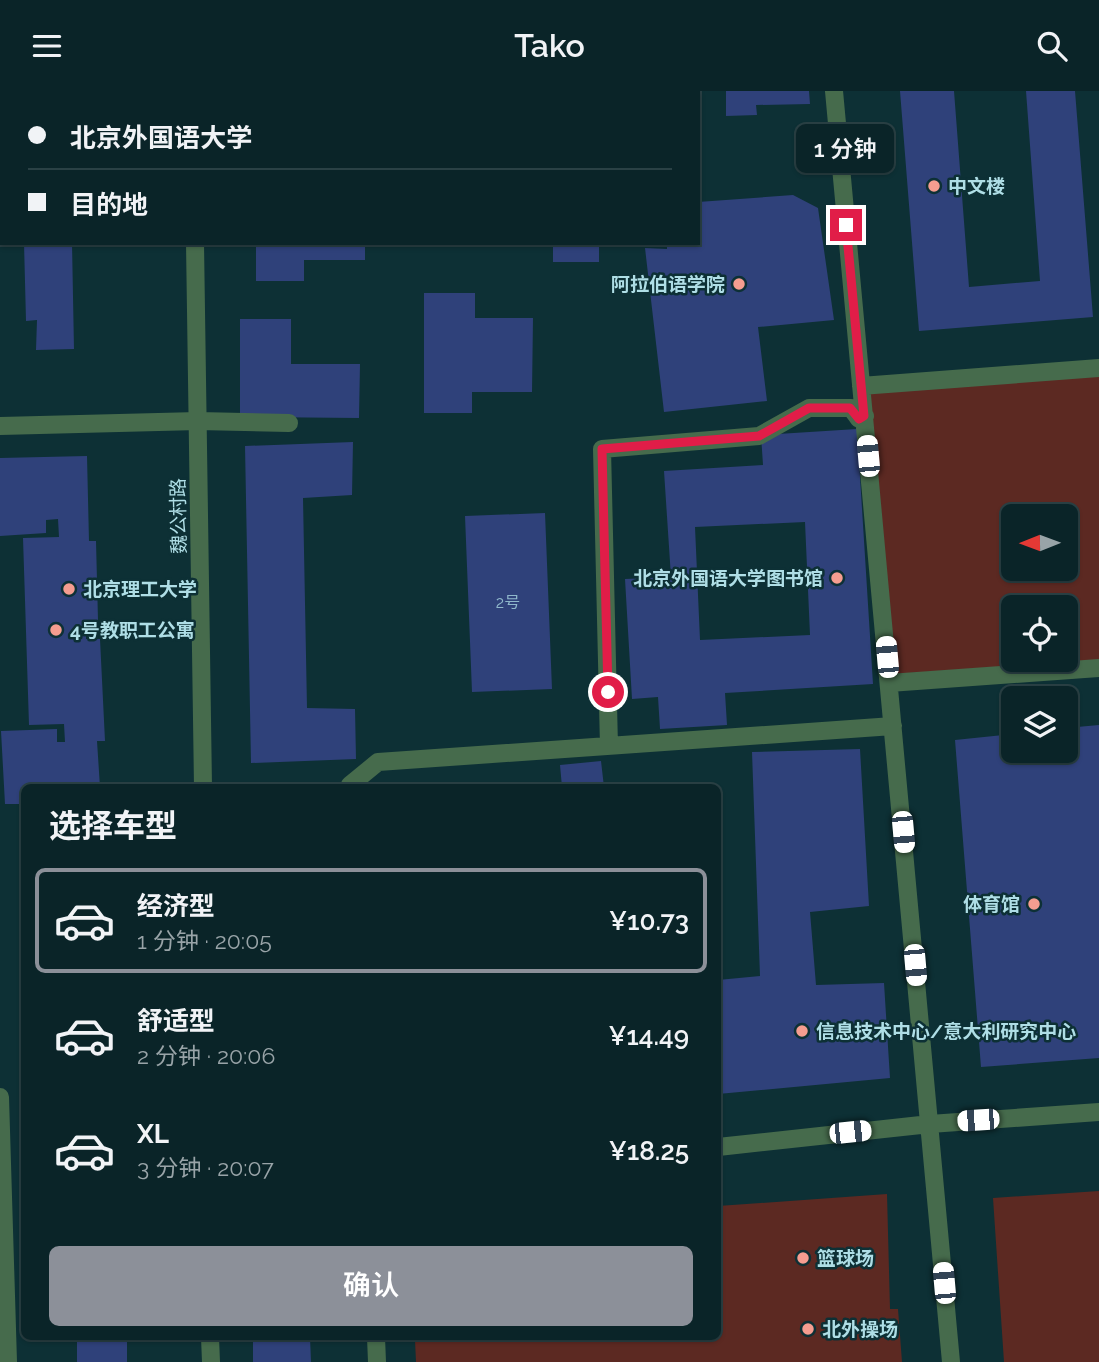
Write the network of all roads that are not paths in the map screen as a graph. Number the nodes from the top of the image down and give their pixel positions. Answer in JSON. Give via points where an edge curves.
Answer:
{"nodes":[{"id":1,"x":834,"y":91,"type":"edge"},
{"id":2,"x":195,"y":245,"type":"edge"},
{"id":3,"x":1099,"y":368,"type":"edge"},
{"id":4,"x":862,"y":386,"type":"junction"},
{"id":5,"x":864,"y":416,"type":"junction"},
{"id":6,"x":198,"y":421,"type":"junction"},
{"id":7,"x":289,"y":423,"type":"dead end"},
{"id":8,"x":0,"y":426,"type":"edge"},
{"id":9,"x":1099,"y":668,"type":"edge"},
{"id":10,"x":889,"y":683,"type":"junction"},
{"id":11,"x":893,"y":726,"type":"junction"},
{"id":12,"x":609,"y":746,"type":"junction"},
{"id":13,"x":203,"y":784,"type":"edge"},
{"id":14,"x":351,"y":784,"type":"edge"},
{"id":15,"x":0,"y":1097,"type":"edge"},
{"id":16,"x":1099,"y":1112,"type":"edge"},
{"id":17,"x":930,"y":1123,"type":"junction"},
{"id":18,"x":1,"y":1141,"type":"edge"},
{"id":19,"x":721,"y":1147,"type":"edge"},
{"id":20,"x":210,"y":1340,"type":"edge"},
{"id":21,"x":376,"y":1340,"type":"edge"},
{"id":22,"x":8,"y":1362,"type":"edge"},
{"id":23,"x":211,"y":1362,"type":"edge"},
{"id":24,"x":377,"y":1362,"type":"edge"},
{"id":25,"x":951,"y":1362,"type":"edge"}],
"edges":[{"from":1,"to":4,"type":"street"},
{"from":2,"to":6,"type":"street","name":"魏公村路"},
{"from":3,"to":4,"type":"street"},
{"from":4,"to":5,"type":"street"},
{"from":5,"to":10,"type":"street"},
{"from":5,"to":12,"type":"street","via":[[859,419],[850,408],[809,408],[759,436],[602,449]]},
{"from":6,"to":7,"type":"street"},
{"from":6,"to":8,"type":"street"},
{"from":6,"to":13,"type":"street","name":"魏公村路"},
{"from":9,"to":10,"type":"street"},
{"from":10,"to":11,"type":"street"},
{"from":11,"to":12,"type":"street"},
{"from":11,"to":17,"type":"street"},
{"from":12,"to":14,"type":"street","via":[[378,762]]},
{"from":15,"to":18,"type":"street"},
{"from":16,"to":17,"type":"street"},
{"from":17,"to":19,"type":"street"},
{"from":17,"to":25,"type":"street"},
{"from":18,"to":22,"type":"street"},
{"from":20,"to":23,"type":"street"},
{"from":21,"to":24,"type":"street"}]}
